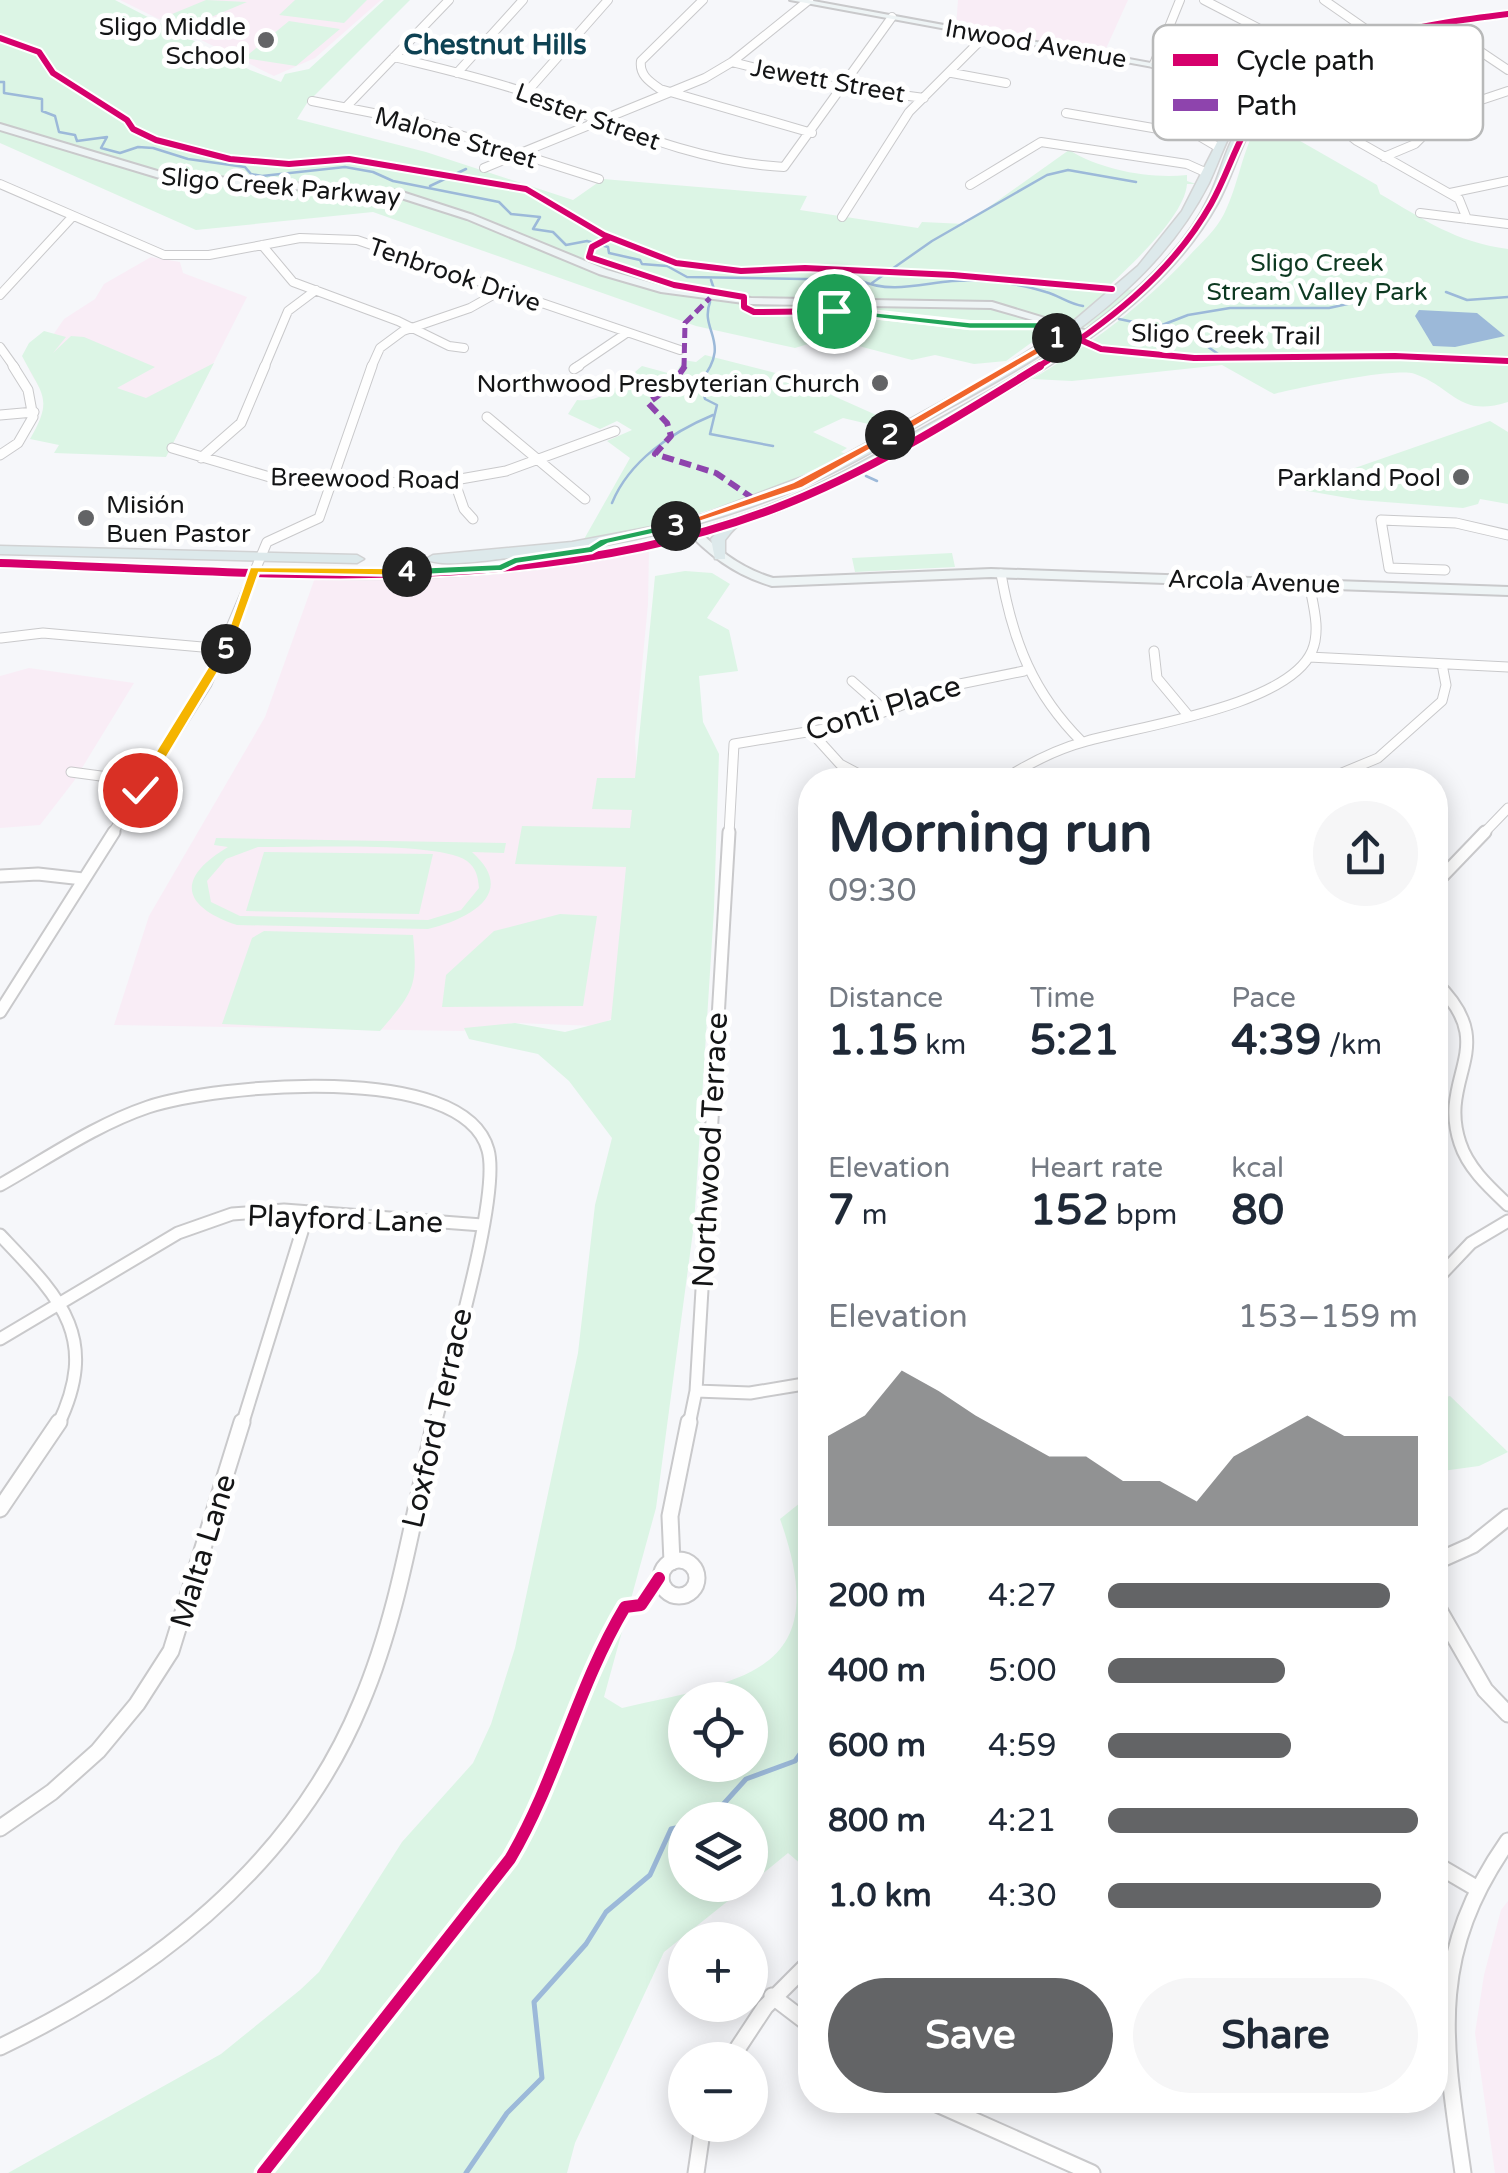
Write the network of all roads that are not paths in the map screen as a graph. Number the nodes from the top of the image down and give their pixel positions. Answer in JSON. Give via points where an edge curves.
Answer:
{"nodes":[{"id":1,"x":449,"y":0,"type":"edge"},
{"id":2,"x":523,"y":0,"type":"edge"},
{"id":3,"x":608,"y":0,"type":"edge"},
{"id":4,"x":703,"y":0,"type":"edge"},
{"id":5,"x":794,"y":0,"type":"edge"},
{"id":6,"x":1180,"y":0,"type":"edge"},
{"id":7,"x":1204,"y":0,"type":"edge"},
{"id":8,"x":1324,"y":0,"type":"edge"},
{"id":9,"x":807,"y":1,"type":"edge"},
{"id":10,"x":1508,"y":11,"type":"edge"},
{"id":11,"x":892,"y":18,"type":"junction"},
{"id":12,"x":1170,"y":25,"type":"edge"},
{"id":13,"x":1252,"y":25,"type":"edge"},
{"id":14,"x":1359,"y":25,"type":"edge"},
{"id":15,"x":1410,"y":25,"type":"edge"},
{"id":16,"x":1440,"y":25,"type":"edge"},
{"id":17,"x":987,"y":34,"type":"junction"},
{"id":18,"x":1483,"y":55,"type":"edge"},
{"id":19,"x":394,"y":57,"type":"junction"},
{"id":20,"x":732,"y":62,"type":"junction"},
{"id":21,"x":1153,"y":64,"type":"edge"},
{"id":22,"x":1508,"y":70,"type":"edge"},
{"id":23,"x":457,"y":72,"type":"junction"},
{"id":24,"x":952,"y":73,"type":"junction"},
{"id":25,"x":1006,"y":82,"type":"dead end"},
{"id":26,"x":845,"y":87,"type":"junction"},
{"id":27,"x":1508,"y":91,"type":"edge"},
{"id":28,"x":671,"y":92,"type":"junction"},
{"id":29,"x":526,"y":93,"type":"junction"},
{"id":30,"x":924,"y":98,"type":"junction"},
{"id":31,"x":1483,"y":99,"type":"edge"},
{"id":32,"x":312,"y":101,"type":"dead end"},
{"id":33,"x":346,"y":107,"type":"junction"},
{"id":34,"x":1066,"y":112,"type":"dead end"},
{"id":35,"x":596,"y":122,"type":"junction"},
{"id":36,"x":0,"y":127,"type":"edge"},
{"id":37,"x":1153,"y":128,"type":"edge"},
{"id":38,"x":812,"y":133,"type":"junction"},
{"id":39,"x":1205,"y":140,"type":"edge"},
{"id":40,"x":1219,"y":140,"type":"edge"},
{"id":41,"x":1238,"y":140,"type":"edge"},
{"id":42,"x":1356,"y":140,"type":"edge"},
{"id":43,"x":1419,"y":140,"type":"edge"},
{"id":44,"x":1216,"y":146,"type":"junction"},
{"id":45,"x":518,"y":154,"type":"junction"},
{"id":46,"x":1384,"y":157,"type":"junction"},
{"id":47,"x":1212,"y":160,"type":"junction"},
{"id":48,"x":1187,"y":164,"type":"junction"},
{"id":49,"x":484,"y":168,"type":"dead end"},
{"id":50,"x":1207,"y":173,"type":"junction"},
{"id":51,"x":599,"y":179,"type":"dead end"},
{"id":52,"x":1508,"y":181,"type":"edge"},
{"id":53,"x":0,"y":184,"type":"edge"},
{"id":54,"x":970,"y":185,"type":"dead end"},
{"id":55,"x":1450,"y":193,"type":"junction"},
{"id":56,"x":1420,"y":213,"type":"dead end"},
{"id":57,"x":73,"y":216,"type":"junction"},
{"id":58,"x":842,"y":217,"type":"dead end"},
{"id":59,"x":1467,"y":219,"type":"junction"},
{"id":60,"x":1508,"y":224,"type":"edge"},
{"id":61,"x":262,"y":245,"type":"junction"},
{"id":62,"x":316,"y":290,"type":"junction"},
{"id":63,"x":502,"y":290,"type":"junction"},
{"id":64,"x":0,"y":295,"type":"edge"},
{"id":65,"x":410,"y":327,"type":"junction"},
{"id":66,"x":1072,"y":328,"type":"junction"},
{"id":67,"x":1089,"y":333,"type":"junction"},
{"id":68,"x":626,"y":334,"type":"junction"},
{"id":69,"x":0,"y":347,"type":"edge"},
{"id":70,"x":464,"y":348,"type":"dead end"},
{"id":71,"x":680,"y":350,"type":"dead end"},
{"id":72,"x":574,"y":369,"type":"dead end"},
{"id":73,"x":34,"y":412,"type":"junction"},
{"id":74,"x":0,"y":415,"type":"edge"},
{"id":75,"x":487,"y":417,"type":"dead end"},
{"id":76,"x":614,"y":431,"type":"dead end"},
{"id":77,"x":172,"y":448,"type":"dead end"},
{"id":78,"x":0,"y":455,"type":"edge"},
{"id":79,"x":201,"y":458,"type":"junction"},
{"id":80,"x":538,"y":460,"type":"junction"},
{"id":81,"x":332,"y":480,"type":"junction"},
{"id":82,"x":455,"y":483,"type":"junction"},
{"id":83,"x":585,"y":499,"type":"dead end"},
{"id":84,"x":473,"y":519,"type":"dead end"},
{"id":85,"x":734,"y":522,"type":"junction"},
{"id":86,"x":691,"y":529,"type":"junction"},
{"id":87,"x":1508,"y":535,"type":"edge"},
{"id":88,"x":604,"y":542,"type":"junction"},
{"id":89,"x":0,"y":554,"type":"edge"},
{"id":90,"x":720,"y":556,"type":"junction"},
{"id":91,"x":386,"y":560,"type":"junction"},
{"id":92,"x":258,"y":563,"type":"junction"},
{"id":93,"x":502,"y":567,"type":"junction"},
{"id":94,"x":1390,"y":568,"type":"junction"},
{"id":95,"x":470,"y":570,"type":"junction"},
{"id":96,"x":1445,"y":570,"type":"dead end"},
{"id":97,"x":1001,"y":574,"type":"junction"},
{"id":98,"x":1309,"y":582,"type":"junction"},
{"id":99,"x":1392,"y":586,"type":"junction"},
{"id":100,"x":1508,"y":591,"type":"edge"},
{"id":101,"x":1,"y":638,"type":"edge"},
{"id":102,"x":226,"y":649,"type":"junction"},
{"id":103,"x":1154,"y":650,"type":"dead end"},
{"id":104,"x":1309,"y":657,"type":"junction"},
{"id":105,"x":1442,"y":664,"type":"junction"},
{"id":106,"x":1508,"y":667,"type":"edge"},
{"id":107,"x":1024,"y":670,"type":"junction"},
{"id":108,"x":852,"y":681,"type":"dead end"},
{"id":109,"x":886,"y":711,"type":"junction"},
{"id":110,"x":1187,"y":714,"type":"junction"},
{"id":111,"x":812,"y":733,"type":"junction"},
{"id":112,"x":741,"y":740,"type":"joint"},
{"id":113,"x":1082,"y":742,"type":"junction"},
{"id":114,"x":848,"y":768,"type":"edge"},
{"id":115,"x":1024,"y":768,"type":"edge"},
{"id":116,"x":1354,"y":768,"type":"edge"},
{"id":117,"x":72,"y":772,"type":"dead end"},
{"id":118,"x":144,"y":782,"type":"junction"},
{"id":119,"x":1508,"y":808,"type":"edge"},
{"id":120,"x":1448,"y":870,"type":"edge"},
{"id":121,"x":0,"y":876,"type":"edge"},
{"id":122,"x":83,"y":879,"type":"junction"},
{"id":123,"x":1448,"y":994,"type":"edge"},
{"id":124,"x":0,"y":1012,"type":"edge"},
{"id":125,"x":0,"y":1185,"type":"edge"},
{"id":126,"x":1508,"y":1205,"type":"edge"},
{"id":127,"x":308,"y":1212,"type":"junction"},
{"id":128,"x":1508,"y":1221,"type":"edge"},
{"id":129,"x":482,"y":1226,"type":"junction"},
{"id":130,"x":0,"y":1235,"type":"edge"},
{"id":131,"x":1448,"y":1266,"type":"edge"},
{"id":132,"x":60,"y":1303,"type":"junction"},
{"id":133,"x":0,"y":1338,"type":"edge"},
{"id":134,"x":798,"y":1385,"type":"edge"},
{"id":135,"x":696,"y":1390,"type":"junction"},
{"id":136,"x":0,"y":1509,"type":"edge"},
{"id":137,"x":1508,"y":1517,"type":"edge"},
{"id":138,"x":1448,"y":1556,"type":"edge"},
{"id":139,"x":672,"y":1562,"type":"dead end"},
{"id":140,"x":1448,"y":1625,"type":"edge"},
{"id":141,"x":1508,"y":1714,"type":"edge"},
{"id":142,"x":0,"y":1828,"type":"edge"},
{"id":143,"x":1508,"y":1841,"type":"edge"},
{"id":144,"x":1448,"y":1872,"type":"edge"},
{"id":145,"x":1476,"y":1888,"type":"junction"},
{"id":146,"x":798,"y":1973,"type":"edge"},
{"id":147,"x":1448,"y":1973,"type":"edge"},
{"id":148,"x":772,"y":1996,"type":"junction"},
{"id":149,"x":798,"y":2016,"type":"edge"},
{"id":150,"x":738,"y":2042,"type":"edge"},
{"id":151,"x":0,"y":2047,"type":"edge"},
{"id":152,"x":1448,"y":2088,"type":"edge"},
{"id":153,"x":957,"y":2113,"type":"edge"},
{"id":154,"x":700,"y":2142,"type":"edge"},
{"id":155,"x":696,"y":2173,"type":"edge"},
{"id":156,"x":1092,"y":2173,"type":"edge"},
{"id":157,"x":1463,"y":2173,"type":"edge"}],
"edges":[{"from":1,"to":19,"type":"street"},
{"from":2,"to":23,"type":"street"},
{"from":3,"to":29,"type":"street"},
{"from":4,"to":28,"type":"street","via":[[642,62],[648,81]]},
{"from":5,"to":9,"type":"street","name":"Inwood Avenue"},
{"from":6,"to":12,"type":"street"},
{"from":7,"to":13,"type":"street"},
{"from":8,"to":14,"type":"street"},
{"from":9,"to":11,"type":"street","name":"Inwood Avenue"},
{"from":9,"to":20,"type":"street"},
{"from":10,"to":15,"type":"main road"},
{"from":10,"to":16,"type":"main road"},
{"from":11,"to":17,"type":"street","name":"Inwood Avenue"},
{"from":11,"to":26,"type":"street"},
{"from":17,"to":21,"type":"street","name":"Inwood Avenue"},
{"from":17,"to":24,"type":"street"},
{"from":18,"to":22,"type":"street"},
{"from":19,"to":23,"type":"street","name":"Lester Street"},
{"from":19,"to":33,"type":"street"},
{"from":20,"to":26,"type":"street","name":"Jewett Street"},
{"from":20,"to":28,"type":"street"},
{"from":23,"to":29,"type":"street","name":"Lester Street"},
{"from":24,"to":25,"type":"street"},
{"from":24,"to":30,"type":"street"},
{"from":26,"to":30,"type":"street","name":"Jewett Street"},
{"from":26,"to":38,"type":"street"},
{"from":27,"to":31,"type":"street"},
{"from":28,"to":35,"type":"street"},
{"from":28,"to":38,"type":"street"},
{"from":29,"to":35,"type":"street","name":"Lester Street"},
{"from":30,"to":58,"type":"street"},
{"from":32,"to":33,"type":"street","name":"Malone Street"},
{"from":33,"to":45,"type":"street","name":"Malone Street","via":[[420,122]]},
{"from":34,"to":37,"type":"street"},
{"from":35,"to":38,"type":"street","name":"Lester Street","via":[[681,149],[784,167]]},
{"from":35,"to":45,"type":"street"},
{"from":36,"to":66,"type":"street","name":"Sligo Creek Parkway","via":[[162,176],[399,194],[661,289],[751,301],[992,305]]},
{"from":39,"to":44,"type":"street"},
{"from":40,"to":44,"type":"main road"},
{"from":41,"to":67,"type":"main road","via":[[1211,204],[1187,239],[1154,278]]},
{"from":42,"to":46,"type":"street","name":"Inwood Avenue"},
{"from":43,"to":46,"type":"street"},
{"from":44,"to":47,"type":"main road"},
{"from":45,"to":49,"type":"street"},
{"from":45,"to":51,"type":"street","name":"Malone Street"},
{"from":46,"to":55,"type":"street","name":"Inwood Avenue"},
{"from":47,"to":48,"type":"street"},
{"from":47,"to":50,"type":"main road"},
{"from":48,"to":50,"type":"street"},
{"from":48,"to":54,"type":"street","via":[[1041,142]]},
{"from":50,"to":66,"type":"main road","via":[[1181,222],[1144,266]]},
{"from":52,"to":55,"type":"street"},
{"from":53,"to":57,"type":"street","name":"Tenbrook Drive"},
{"from":55,"to":59,"type":"street","name":"Inwood Avenue","via":[[1464,204]]},
{"from":56,"to":59,"type":"street"},
{"from":57,"to":61,"type":"street","name":"Tenbrook Drive","via":[[164,255]]},
{"from":57,"to":64,"type":"street"},
{"from":59,"to":60,"type":"street"},
{"from":61,"to":62,"type":"street","via":[[283,275]]},
{"from":61,"to":63,"type":"street","name":"Tenbrook Drive","via":[[357,240]]},
{"from":62,"to":65,"type":"street"},
{"from":62,"to":79,"type":"street","via":[[288,311],[241,423]]},
{"from":63,"to":65,"type":"street"},
{"from":63,"to":68,"type":"street","name":"Tenbrook Drive"},
{"from":65,"to":70,"type":"street"},
{"from":65,"to":81,"type":"street","via":[[374,356]]},
{"from":66,"to":67,"type":"street","name":"Sligo Creek Parkway"},
{"from":66,"to":86,"type":"main road","via":[[847,460]]},
{"from":67,"to":85,"type":"main road","via":[[830,485]]},
{"from":68,"to":71,"type":"street","name":"Tenbrook Drive"},
{"from":68,"to":72,"type":"street"},
{"from":69,"to":73,"type":"street","via":[[29,388]]},
{"from":73,"to":74,"type":"street"},
{"from":73,"to":78,"type":"street","via":[[20,439]]},
{"from":75,"to":80,"type":"street"},
{"from":76,"to":80,"type":"street","name":"Breewood Road"},
{"from":77,"to":79,"type":"street","name":"Breewood Road"},
{"from":79,"to":81,"type":"street","name":"Breewood Road","via":[[257,476]]},
{"from":80,"to":82,"type":"street","name":"Breewood Road"},
{"from":80,"to":83,"type":"street"},
{"from":81,"to":82,"type":"street","name":"Breewood Road"},
{"from":81,"to":92,"type":"street","via":[[319,518],[271,538]]},
{"from":82,"to":84,"type":"street"},
{"from":85,"to":86,"type":"main road"},
{"from":85,"to":90,"type":"main road","via":[[718,539]]},
{"from":86,"to":88,"type":"main road"},
{"from":86,"to":90,"type":"street","name":"Arcola Avenue"},
{"from":86,"to":93,"type":"main road","via":[[576,559]]},
{"from":86,"to":97,"type":"street","name":"Arcola Avenue","via":[[722,571],[766,586],[889,585]]},
{"from":87,"to":94,"type":"street","via":[[1456,523],[1382,520]]},
{"from":88,"to":91,"type":"main road"},
{"from":88,"to":93,"type":"main road"},
{"from":89,"to":92,"type":"main road"},
{"from":90,"to":97,"type":"street","name":"Arcola Avenue","via":[[748,576],[772,582]]},
{"from":91,"to":92,"type":"main road"},
{"from":91,"to":95,"type":"main road"},
{"from":92,"to":95,"type":"main road"},
{"from":92,"to":102,"type":"street"},
{"from":93,"to":95,"type":"main road"},
{"from":94,"to":96,"type":"street"},
{"from":94,"to":99,"type":"street"},
{"from":97,"to":98,"type":"street","name":"Arcola Avenue"},
{"from":97,"to":107,"type":"street"},
{"from":98,"to":99,"type":"street","name":"Arcola Avenue"},
{"from":98,"to":104,"type":"street","via":[[1316,626]]},
{"from":99,"to":100,"type":"street","name":"Arcola Avenue"},
{"from":101,"to":102,"type":"street","via":[[44,633]]},
{"from":102,"to":118,"type":"street"},
{"from":103,"to":110,"type":"street","via":[[1156,680]]},
{"from":104,"to":105,"type":"street"},
{"from":104,"to":110,"type":"street","via":[[1264,691]]},
{"from":105,"to":106,"type":"street"},
{"from":105,"to":116,"type":"street","via":[[1442,700],[1378,758]]},
{"from":107,"to":109,"type":"street","name":"Conti Place","via":[[955,684]]},
{"from":107,"to":113,"type":"street","via":[[1044,703]]},
{"from":108,"to":109,"type":"street"},
{"from":109,"to":111,"type":"street","name":"Conti Place"},
{"from":110,"to":113,"type":"street"},
{"from":111,"to":112,"type":"street","name":"Conti Place"},
{"from":111,"to":114,"type":"street"},
{"from":112,"to":135,"type":"street","name":"Northwood Terrace","via":[[732,748]]},
{"from":113,"to":115,"type":"street"},
{"from":117,"to":118,"type":"street"},
{"from":118,"to":122,"type":"street"},
{"from":119,"to":120,"type":"street"},
{"from":121,"to":122,"type":"street"},
{"from":122,"to":124,"type":"street"},
{"from":123,"to":126,"type":"street","via":[[1470,1029],[1455,1113],[1458,1139]]},
{"from":125,"to":129,"type":"street","name":"Loxford Terrace","via":[[113,1122],[187,1095],[250,1087],[397,1091],[449,1107],[486,1143],[491,1186]]},
{"from":127,"to":129,"type":"street","name":"Playford Lane"},
{"from":127,"to":132,"type":"street","name":"Playford Lane","via":[[250,1212],[203,1222]]},
{"from":127,"to":142,"type":"street","name":"Malta Lane","via":[[172,1651],[148,1693],[87,1764],[46,1801]]},
{"from":128,"to":131,"type":"street"},
{"from":129,"to":151,"type":"street","name":"Loxford Terrace","via":[[390,1615],[353,1722],[325,1775],[248,1876],[196,1926],[143,1969],[58,2022]]},
{"from":130,"to":132,"type":"street"},
{"from":132,"to":133,"type":"street","name":"Playford Lane"},
{"from":132,"to":136,"type":"street","via":[[76,1350],[67,1410]]},
{"from":134,"to":135,"type":"street","via":[[750,1393]]},
{"from":135,"to":139,"type":"street","name":"Northwood Terrace","via":[[670,1516]]},
{"from":137,"to":138,"type":"street"},
{"from":140,"to":141,"type":"street"},
{"from":143,"to":145,"type":"street"},
{"from":144,"to":145,"type":"street"},
{"from":145,"to":147,"type":"street","via":[[1461,1917]]},
{"from":146,"to":148,"type":"street"},
{"from":148,"to":149,"type":"street"},
{"from":148,"to":150,"type":"street"},
{"from":152,"to":157,"type":"street"},
{"from":153,"to":156,"type":"street"},
{"from":154,"to":155,"type":"street"}]}
